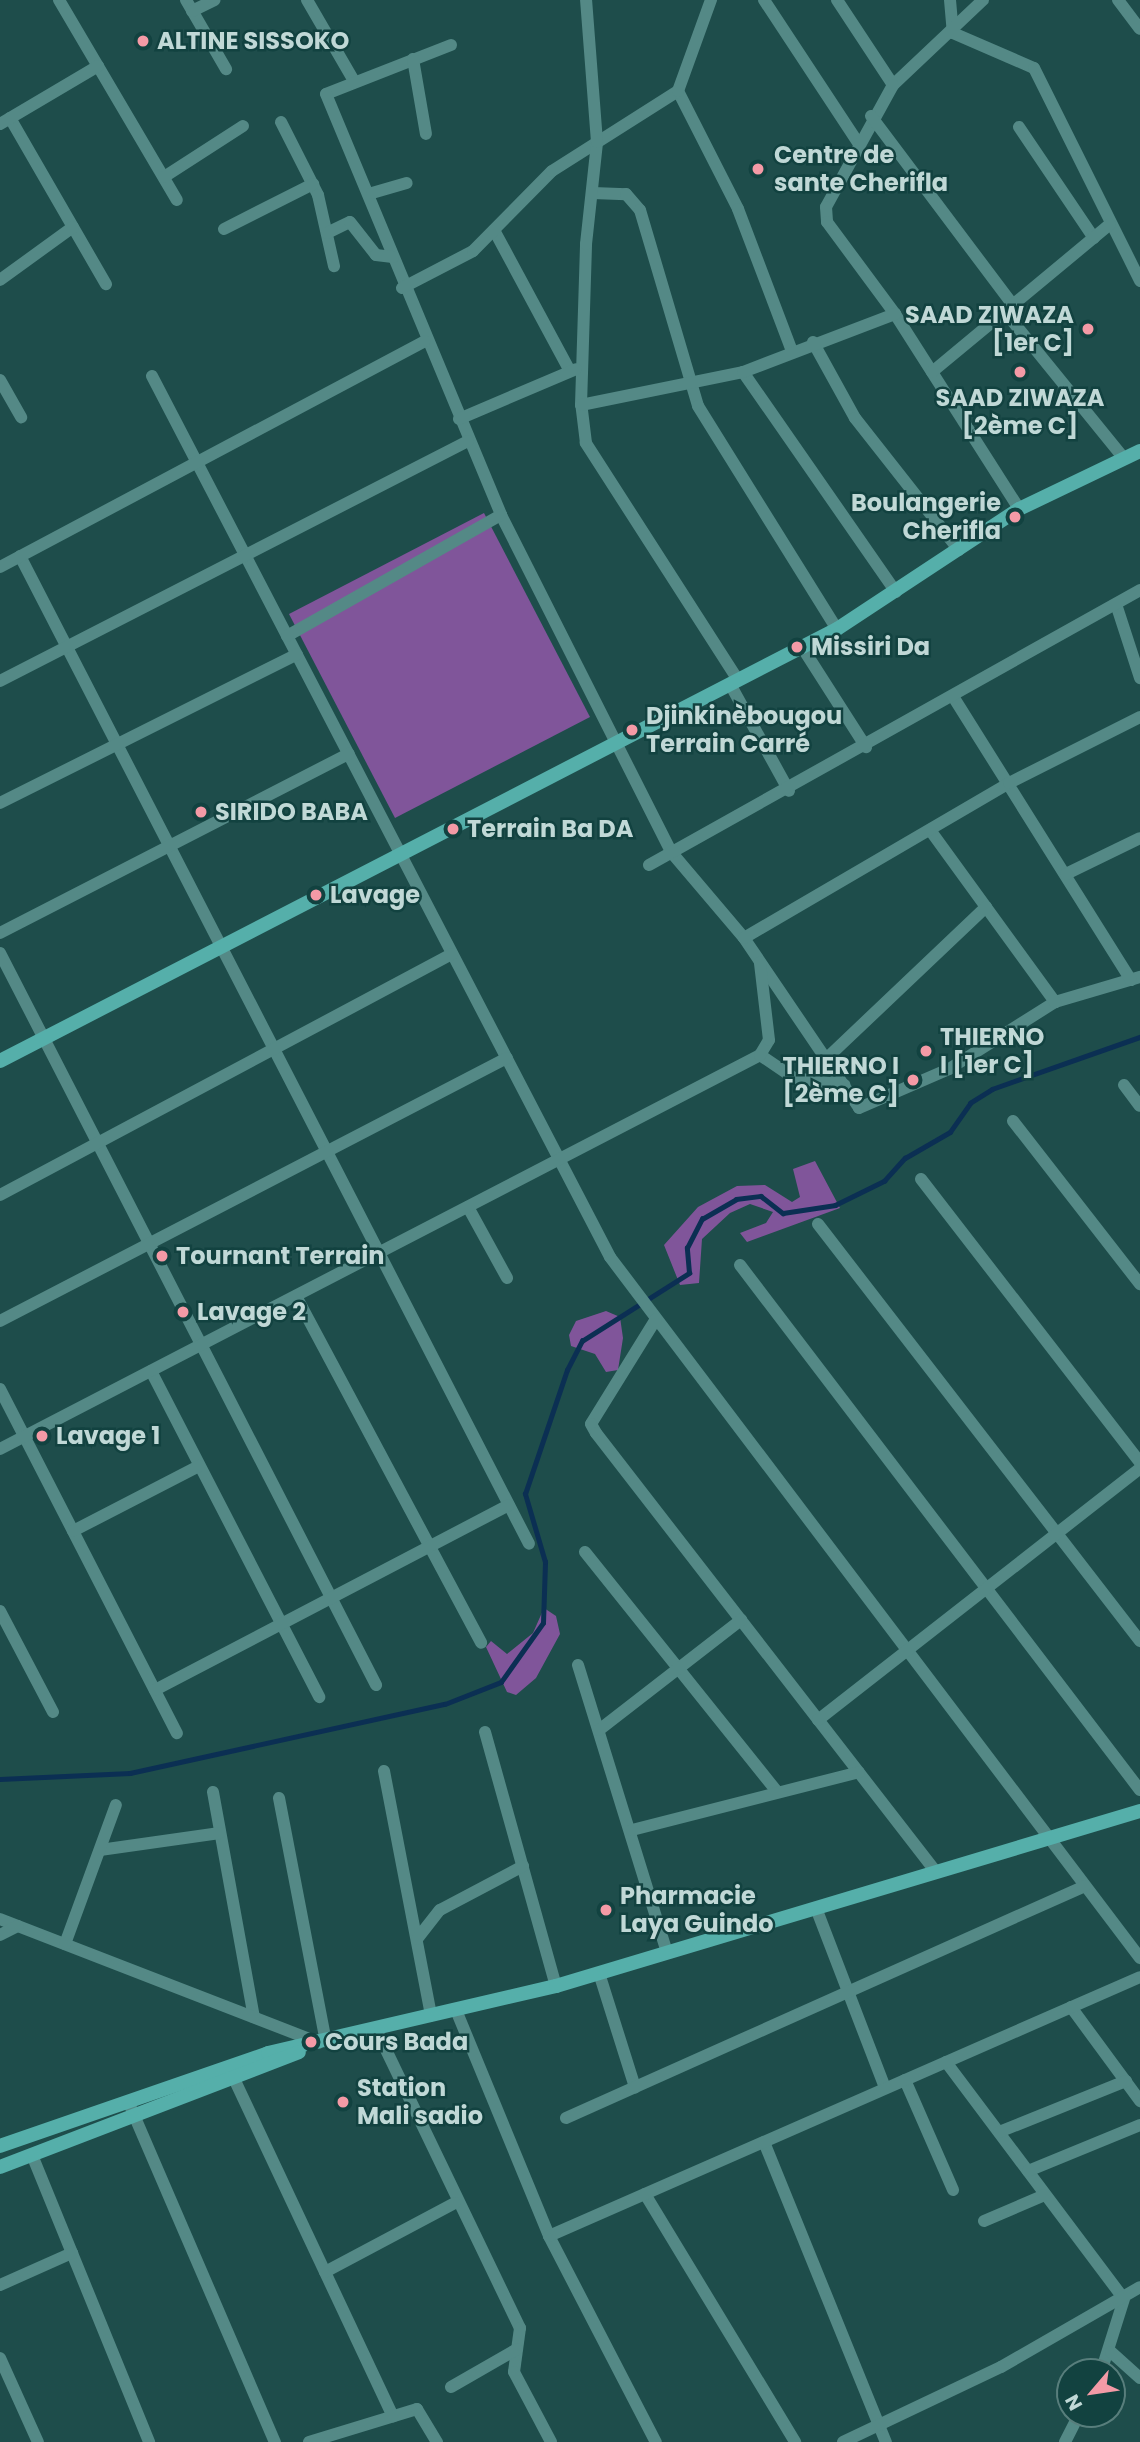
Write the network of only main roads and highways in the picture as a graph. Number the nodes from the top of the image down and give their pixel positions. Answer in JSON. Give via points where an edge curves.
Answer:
{"nodes":[{"id":1,"x":1140,"y":451,"type":"edge"},
{"id":2,"x":0,"y":1061,"type":"edge"},
{"id":3,"x":1140,"y":1811,"type":"edge"},
{"id":4,"x":323,"y":2042,"type":"junction"},
{"id":5,"x":0,"y":2146,"type":"edge"},
{"id":6,"x":0,"y":2166,"type":"edge"}],
"edges":[{"from":1,"to":2,"type":"main road","via":[[1020,509],[836,629]]},
{"from":3,"to":4,"type":"main road","via":[[556,1986]]},
{"from":4,"to":5,"type":"main road","via":[[228,2065]]},
{"from":4,"to":6,"type":"main road","via":[[235,2082]]}]}
